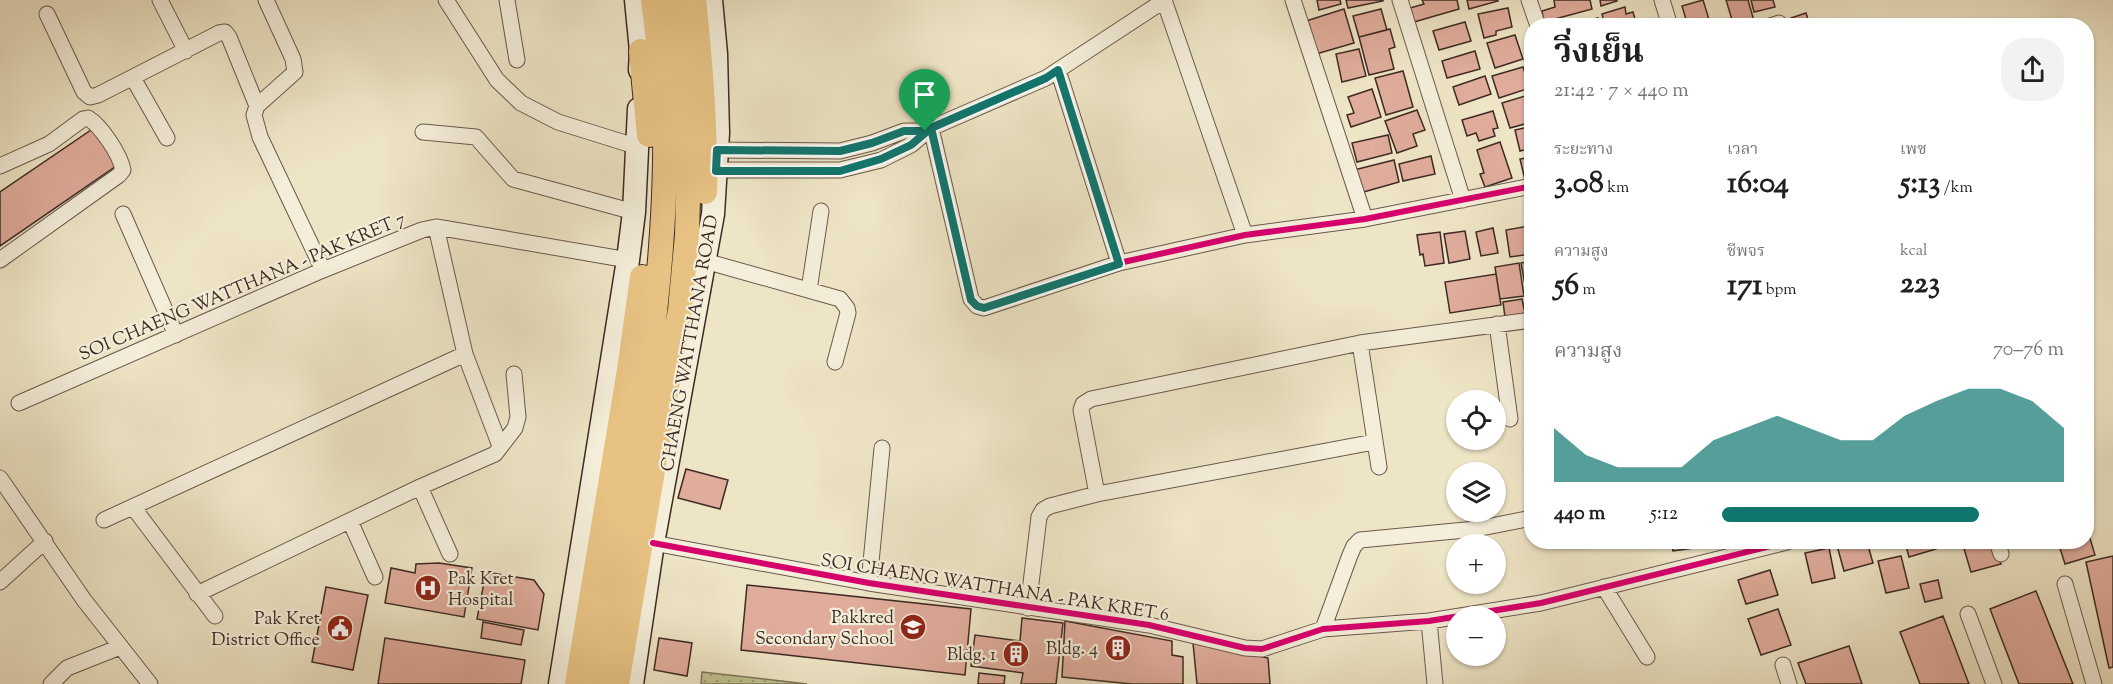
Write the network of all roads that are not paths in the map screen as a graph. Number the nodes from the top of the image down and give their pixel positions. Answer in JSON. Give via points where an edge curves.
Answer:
{"nodes":[{"id":1,"x":160,"y":0,"type":"edge"},
{"id":2,"x":266,"y":0,"type":"edge"},
{"id":3,"x":446,"y":0,"type":"edge"},
{"id":4,"x":507,"y":0,"type":"edge"},
{"id":5,"x":636,"y":0,"type":"edge"},
{"id":6,"x":653,"y":0,"type":"edge"},
{"id":7,"x":677,"y":0,"type":"edge"},
{"id":8,"x":694,"y":0,"type":"edge"},
{"id":9,"x":711,"y":0,"type":"edge"},
{"id":10,"x":1164,"y":0,"type":"edge"},
{"id":11,"x":1293,"y":0,"type":"edge"},
{"id":12,"x":1400,"y":0,"type":"edge"},
{"id":13,"x":1529,"y":0,"type":"edge"},
{"id":14,"x":1662,"y":0,"type":"edge"},
{"id":15,"x":48,"y":14,"type":"dead end"},
{"id":16,"x":1535,"y":18,"type":"edge"},
{"id":17,"x":1668,"y":18,"type":"edge"},
{"id":18,"x":186,"y":51,"type":"junction"},
{"id":19,"x":641,"y":51,"type":"junction"},
{"id":20,"x":517,"y":60,"type":"dead end"},
{"id":21,"x":1058,"y":70,"type":"junction"},
{"id":22,"x":133,"y":78,"type":"junction"},
{"id":23,"x":258,"y":106,"type":"junction"},
{"id":24,"x":928,"y":130,"type":"junction"},
{"id":25,"x":423,"y":132,"type":"dead end"},
{"id":26,"x":167,"y":138,"type":"dead end"},
{"id":27,"x":638,"y":147,"type":"junction"},
{"id":28,"x":717,"y":160,"type":"junction"},
{"id":29,"x":0,"y":166,"type":"edge"},
{"id":30,"x":1524,"y":188,"type":"edge"},
{"id":31,"x":1463,"y":200,"type":"junction"},
{"id":32,"x":821,"y":211,"type":"dead end"},
{"id":33,"x":634,"y":212,"type":"junction"},
{"id":34,"x":123,"y":214,"type":"dead end"},
{"id":35,"x":1365,"y":219,"type":"junction"},
{"id":36,"x":436,"y":227,"type":"junction"},
{"id":37,"x":1245,"y":235,"type":"junction"},
{"id":38,"x":0,"y":260,"type":"edge"},
{"id":39,"x":628,"y":260,"type":"junction"},
{"id":40,"x":705,"y":261,"type":"junction"},
{"id":41,"x":1119,"y":264,"type":"junction"},
{"id":42,"x":323,"y":270,"type":"junction"},
{"id":43,"x":809,"y":290,"type":"junction"},
{"id":44,"x":681,"y":310,"type":"junction"},
{"id":45,"x":1524,"y":321,"type":"edge"},
{"id":46,"x":1497,"y":324,"type":"junction"},
{"id":47,"x":176,"y":335,"type":"junction"},
{"id":48,"x":1360,"y":343,"type":"junction"},
{"id":49,"x":465,"y":354,"type":"junction"},
{"id":50,"x":835,"y":362,"type":"dead end"},
{"id":51,"x":514,"y":374,"type":"dead end"},
{"id":52,"x":19,"y":403,"type":"dead end"},
{"id":53,"x":1510,"y":419,"type":"dead end"},
{"id":54,"x":1374,"y":442,"type":"junction"},
{"id":55,"x":500,"y":446,"type":"junction"},
{"id":56,"x":882,"y":448,"type":"dead end"},
{"id":57,"x":1379,"y":468,"type":"dead end"},
{"id":58,"x":0,"y":478,"type":"edge"},
{"id":59,"x":420,"y":487,"type":"junction"},
{"id":60,"x":1097,"y":494,"type":"junction"},
{"id":61,"x":133,"y":507,"type":"junction"},
{"id":62,"x":104,"y":520,"type":"dead end"},
{"id":63,"x":350,"y":520,"type":"junction"},
{"id":64,"x":1524,"y":520,"type":"edge"},
{"id":65,"x":45,"y":542,"type":"junction"},
{"id":66,"x":653,"y":543,"type":"junction"},
{"id":67,"x":1759,"y":549,"type":"edge"},
{"id":68,"x":450,"y":554,"type":"dead end"},
{"id":69,"x":375,"y":577,"type":"dead end"},
{"id":70,"x":0,"y":582,"type":"edge"},
{"id":71,"x":869,"y":583,"type":"junction"},
{"id":72,"x":2065,"y":584,"type":"dead end"},
{"id":73,"x":1604,"y":587,"type":"junction"},
{"id":74,"x":197,"y":594,"type":"junction"},
{"id":75,"x":1028,"y":608,"type":"junction"},
{"id":76,"x":1968,"y":614,"type":"dead end"},
{"id":77,"x":215,"y":616,"type":"dead end"},
{"id":78,"x":1429,"y":621,"type":"junction"},
{"id":79,"x":1323,"y":629,"type":"junction"},
{"id":80,"x":120,"y":647,"type":"junction"},
{"id":81,"x":1647,"y":657,"type":"dead end"},
{"id":82,"x":1783,"y":665,"type":"dead end"},
{"id":83,"x":51,"y":684,"type":"edge"},
{"id":84,"x":150,"y":684,"type":"edge"},
{"id":85,"x":560,"y":684,"type":"edge"},
{"id":86,"x":577,"y":684,"type":"edge"},
{"id":87,"x":595,"y":684,"type":"edge"},
{"id":88,"x":617,"y":684,"type":"edge"},
{"id":89,"x":632,"y":684,"type":"edge"},
{"id":90,"x":1436,"y":684,"type":"edge"},
{"id":91,"x":1789,"y":684,"type":"edge"},
{"id":92,"x":1994,"y":684,"type":"edge"},
{"id":93,"x":2094,"y":684,"type":"edge"}],
"edges":[{"from":1,"to":18,"type":"street"},
{"from":2,"to":23,"type":"street","via":[[293,59],[295,72]]},
{"from":3,"to":27,"type":"street","via":[[497,80],[521,103],[558,122]]},
{"from":4,"to":20,"type":"street"},
{"from":5,"to":19,"type":"main road"},
{"from":6,"to":87,"type":"main road","name":"CHAENG WATTHANA ROAD","via":[[662,70],[665,162],[661,243],[643,400]]},
{"from":7,"to":44,"type":"main road","name":"CHAENG WATTHANA ROAD","via":[[688,161]]},
{"from":8,"to":44,"type":"main road","via":[[706,140],[705,192]]},
{"from":9,"to":28,"type":"main road","name":"CHAENG WATTHANA ROAD"},
{"from":10,"to":21,"type":"street"},
{"from":10,"to":37,"type":"street"},
{"from":11,"to":35,"type":"street"},
{"from":12,"to":31,"type":"street"},
{"from":13,"to":16,"type":"street"},
{"from":14,"to":17,"type":"street"},
{"from":15,"to":22,"type":"street","via":[[84,92],[90,97]]},
{"from":18,"to":22,"type":"street"},
{"from":18,"to":23,"type":"street","via":[[225,32]]},
{"from":19,"to":27,"type":"main road"},
{"from":19,"to":86,"type":"main road","via":[[651,154],[651,215]]},
{"from":21,"to":24,"type":"street"},
{"from":21,"to":41,"type":"street"},
{"from":22,"to":26,"type":"street"},
{"from":23,"to":42,"type":"street","via":[[254,115],[260,137]]},
{"from":24,"to":28,"type":"street","via":[[904,131],[840,151]]},
{"from":24,"to":41,"type":"street","via":[[971,300],[977,306],[984,308]]},
{"from":25,"to":33,"type":"street","via":[[476,137],[513,179]]},
{"from":27,"to":33,"type":"main road"},
{"from":28,"to":40,"type":"main road","name":"CHAENG WATTHANA ROAD"},
{"from":29,"to":38,"type":"street","via":[[49,144],[88,118],[96,123],[122,162],[123,170]]},
{"from":30,"to":31,"type":"street"},
{"from":31,"to":35,"type":"street"},
{"from":32,"to":43,"type":"street"},
{"from":33,"to":39,"type":"main road"},
{"from":34,"to":47,"type":"street"},
{"from":35,"to":37,"type":"street"},
{"from":36,"to":39,"type":"street","name":"SOI CHAENG WATTHANA - PAK KRET 7"},
{"from":36,"to":42,"type":"street","name":"SOI CHAENG WATTHANA - PAK KRET 7"},
{"from":36,"to":49,"type":"street"},
{"from":37,"to":41,"type":"street"},
{"from":39,"to":85,"type":"main road"},
{"from":40,"to":43,"type":"street"},
{"from":40,"to":66,"type":"main road","name":"CHAENG WATTHANA ROAD"},
{"from":42,"to":47,"type":"street","name":"SOI CHAENG WATTHANA - PAK KRET 7"},
{"from":43,"to":50,"type":"street","via":[[840,299],[848,308]]},
{"from":44,"to":88,"type":"main road","name":"CHAENG WATTHANA ROAD"},
{"from":45,"to":46,"type":"street"},
{"from":46,"to":48,"type":"street"},
{"from":46,"to":53,"type":"street"},
{"from":47,"to":52,"type":"street","name":"SOI CHAENG WATTHANA - PAK KRET 7"},
{"from":48,"to":54,"type":"street"},
{"from":48,"to":60,"type":"street","via":[[1090,399],[1081,410]]},
{"from":49,"to":55,"type":"street"},
{"from":49,"to":61,"type":"street"},
{"from":51,"to":55,"type":"street","via":[[518,417],[515,428]]},
{"from":54,"to":57,"type":"street"},
{"from":54,"to":60,"type":"street"},
{"from":55,"to":59,"type":"street","via":[[495,454]]},
{"from":56,"to":71,"type":"street"},
{"from":58,"to":65,"type":"street"},
{"from":59,"to":63,"type":"street"},
{"from":59,"to":68,"type":"street"},
{"from":60,"to":75,"type":"street","via":[[1043,510]]},
{"from":61,"to":62,"type":"street"},
{"from":61,"to":74,"type":"street"},
{"from":63,"to":69,"type":"street"},
{"from":63,"to":74,"type":"street"},
{"from":64,"to":79,"type":"street","via":[[1476,529],[1360,540],[1350,555]]},
{"from":65,"to":70,"type":"street"},
{"from":65,"to":80,"type":"street"},
{"from":66,"to":71,"type":"street","name":"SOI CHAENG WATTHANA - PAK KRET 6"},
{"from":66,"to":89,"type":"main road","name":"CHAENG WATTHANA ROAD"},
{"from":67,"to":73,"type":"street","name":"SOI CHAENG WATTHANA - PAK KRET 6"},
{"from":71,"to":75,"type":"street","name":"SOI CHAENG WATTHANA - PAK KRET 6"},
{"from":72,"to":93,"type":"street"},
{"from":73,"to":78,"type":"street","name":"SOI CHAENG WATTHANA - PAK KRET 6","via":[[1541,603]]},
{"from":73,"to":81,"type":"street"},
{"from":74,"to":77,"type":"street"},
{"from":75,"to":79,"type":"street","name":"SOI CHAENG WATTHANA - PAK KRET 6","via":[[1149,625],[1245,648],[1262,649]]},
{"from":76,"to":92,"type":"street"},
{"from":78,"to":79,"type":"street","name":"SOI CHAENG WATTHANA - PAK KRET 6"},
{"from":78,"to":90,"type":"street"},
{"from":80,"to":83,"type":"street","via":[[67,668]]},
{"from":80,"to":84,"type":"street"},
{"from":82,"to":91,"type":"street"}]}
